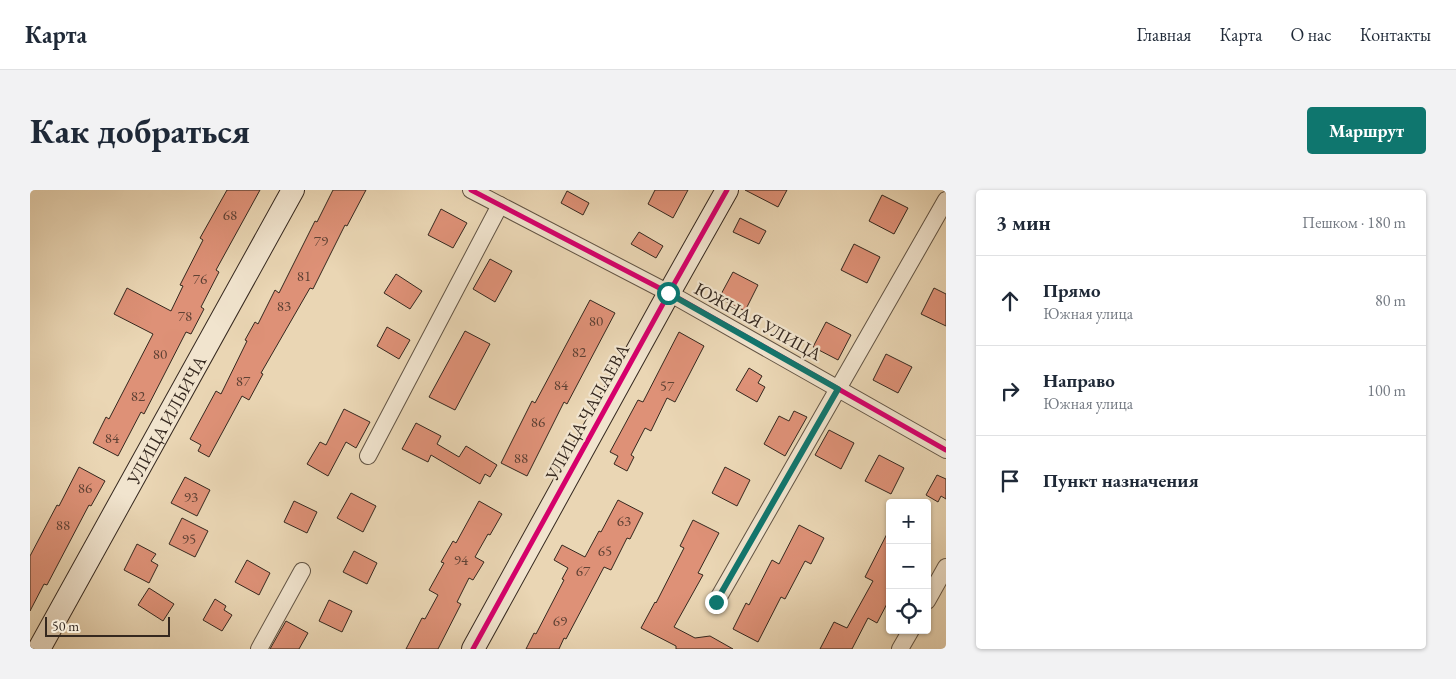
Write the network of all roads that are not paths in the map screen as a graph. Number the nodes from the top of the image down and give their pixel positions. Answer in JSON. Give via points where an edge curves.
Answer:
{"nodes":[{"id":1,"x":293,"y":190,"type":"edge"},
{"id":2,"x":471,"y":190,"type":"edge"},
{"id":3,"x":727,"y":190,"type":"edge"},
{"id":4,"x":946,"y":200,"type":"edge"},
{"id":5,"x":500,"y":205,"type":"junction"},
{"id":6,"x":668,"y":293,"type":"junction"},
{"id":7,"x":838,"y":389,"type":"junction"},
{"id":8,"x":946,"y":450,"type":"edge"},
{"id":9,"x":368,"y":456,"type":"dead end"},
{"id":10,"x":946,"y":567,"type":"edge"},
{"id":11,"x":302,"y":571,"type":"dead end"},
{"id":12,"x":931,"y":594,"type":"edge"},
{"id":13,"x":716,"y":602,"type":"dead end"},
{"id":14,"x":909,"y":634,"type":"edge"},
{"id":15,"x":39,"y":649,"type":"edge"},
{"id":16,"x":259,"y":649,"type":"edge"},
{"id":17,"x":473,"y":649,"type":"edge"},
{"id":18,"x":900,"y":649,"type":"edge"}],
"edges":[{"from":1,"to":15,"type":"main road","name":"УЛИЦА ИЛЬИЧА"},
{"from":2,"to":5,"type":"street","name":"ЮЖНАЯ УЛИЦА"},
{"from":3,"to":6,"type":"main road","name":"УЛИЦА ЧАПАЕВА"},
{"from":4,"to":7,"type":"street"},
{"from":5,"to":6,"type":"street","name":"ЮЖНАЯ УЛИЦА"},
{"from":5,"to":9,"type":"street"},
{"from":6,"to":7,"type":"street","name":"ЮЖНАЯ УЛИЦА"},
{"from":6,"to":17,"type":"main road","name":"УЛИЦА ЧАПАЕВА"},
{"from":7,"to":8,"type":"street","name":"ЮЖНАЯ УЛИЦА"},
{"from":7,"to":13,"type":"street"},
{"from":10,"to":12,"type":"street"},
{"from":11,"to":16,"type":"street"},
{"from":14,"to":18,"type":"street"}]}
